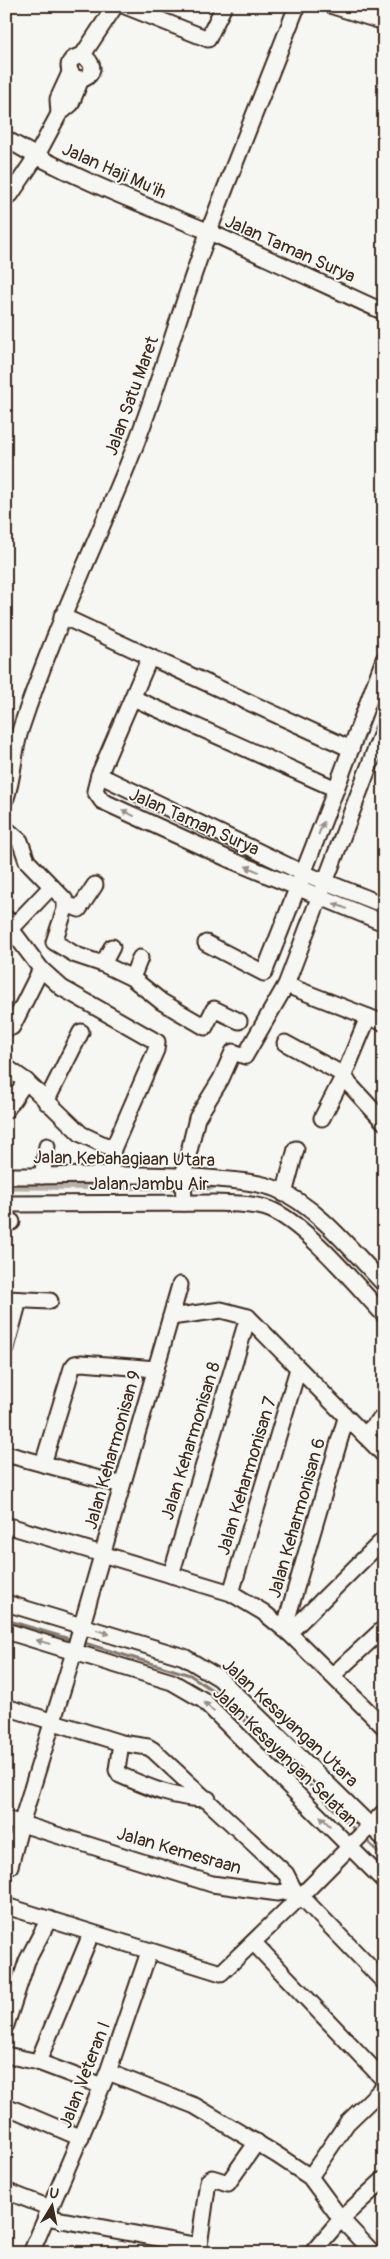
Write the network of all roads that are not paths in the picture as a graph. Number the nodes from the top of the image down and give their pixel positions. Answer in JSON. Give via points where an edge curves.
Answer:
{"nodes":[{"id":1,"x":115,"y":6,"type":"edge"},
{"id":2,"x":224,"y":6,"type":"edge"},
{"id":3,"x":297,"y":6,"type":"edge"},
{"id":4,"x":333,"y":6,"type":"edge"},
{"id":5,"x":126,"y":7,"type":"edge"},
{"id":6,"x":384,"y":22,"type":"edge"},
{"id":7,"x":85,"y":57,"type":"junction"},
{"id":8,"x":6,"y":139,"type":"edge"},
{"id":9,"x":36,"y":157,"type":"junction"},
{"id":10,"x":6,"y":198,"type":"edge"},
{"id":11,"x":208,"y":232,"type":"junction"},
{"id":12,"x":384,"y":312,"type":"edge"},
{"id":13,"x":62,"y":616,"type":"junction"},
{"id":14,"x":150,"y":657,"type":"junction"},
{"id":15,"x":384,"y":659,"type":"edge"},
{"id":16,"x":133,"y":698,"type":"junction"},
{"id":17,"x":384,"y":727,"type":"edge"},
{"id":18,"x":351,"y":749,"type":"junction"},
{"id":19,"x":10,"y":752,"type":"edge"},
{"id":20,"x":99,"y":775,"type":"junction"},
{"id":21,"x":336,"y":789,"type":"junction"},
{"id":22,"x":6,"y":798,"type":"edge"},
{"id":23,"x":6,"y":829,"type":"edge"},
{"id":24,"x":303,"y":873,"type":"junction"},
{"id":25,"x":325,"y":882,"type":"junction"},
{"id":26,"x":95,"y":885,"type":"dead end"},
{"id":27,"x":51,"y":887,"type":"junction"},
{"id":28,"x":297,"y":889,"type":"junction"},
{"id":29,"x":318,"y":897,"type":"junction"},
{"id":30,"x":66,"y":904,"type":"junction"},
{"id":31,"x":384,"y":905,"type":"edge"},
{"id":32,"x":9,"y":923,"type":"edge"},
{"id":33,"x":384,"y":923,"type":"edge"},
{"id":34,"x":206,"y":943,"type":"dead end"},
{"id":35,"x":112,"y":947,"type":"dead end"},
{"id":36,"x":140,"y":958,"type":"dead end"},
{"id":37,"x":103,"y":964,"type":"junction"},
{"id":38,"x":41,"y":969,"type":"junction"},
{"id":39,"x":132,"y":978,"type":"junction"},
{"id":40,"x":286,"y":985,"type":"junction"},
{"id":41,"x":368,"y":1017,"type":"junction"},
{"id":42,"x":239,"y":1022,"type":"dead end"},
{"id":43,"x":384,"y":1023,"type":"edge"},
{"id":44,"x":6,"y":1025,"type":"edge"},
{"id":45,"x":81,"y":1032,"type":"dead end"},
{"id":46,"x":284,"y":1043,"type":"dead end"},
{"id":47,"x":6,"y":1067,"type":"edge"},
{"id":48,"x":344,"y":1074,"type":"junction"},
{"id":49,"x":26,"y":1081,"type":"junction"},
{"id":50,"x":46,"y":1102,"type":"junction"},
{"id":51,"x":6,"y":1110,"type":"edge"},
{"id":52,"x":322,"y":1118,"type":"dead end"},
{"id":53,"x":384,"y":1122,"type":"edge"},
{"id":54,"x":47,"y":1146,"type":"dead end"},
{"id":55,"x":296,"y":1148,"type":"dead end"},
{"id":56,"x":113,"y":1149,"type":"junction"},
{"id":57,"x":6,"y":1176,"type":"edge"},
{"id":58,"x":42,"y":1176,"type":"junction"},
{"id":59,"x":110,"y":1176,"type":"junction"},
{"id":60,"x":183,"y":1178,"type":"junction"},
{"id":61,"x":284,"y":1194,"type":"junction"},
{"id":62,"x":184,"y":1201,"type":"junction"},
{"id":63,"x":6,"y":1204,"type":"edge"},
{"id":64,"x":294,"y":1212,"type":"junction"},
{"id":65,"x":384,"y":1284,"type":"edge"},
{"id":66,"x":180,"y":1285,"type":"dead end"},
{"id":67,"x":376,"y":1296,"type":"edge"},
{"id":68,"x":13,"y":1300,"type":"edge"},
{"id":69,"x":50,"y":1301,"type":"dead end"},
{"id":70,"x":384,"y":1316,"type":"edge"},
{"id":71,"x":171,"y":1317,"type":"junction"},
{"id":72,"x":248,"y":1317,"type":"junction"},
{"id":73,"x":6,"y":1348,"type":"edge"},
{"id":74,"x":156,"y":1369,"type":"junction"},
{"id":75,"x":298,"y":1369,"type":"junction"},
{"id":76,"x":384,"y":1416,"type":"edge"},
{"id":77,"x":346,"y":1418,"type":"junction"},
{"id":78,"x":364,"y":1435,"type":"junction"},
{"id":79,"x":6,"y":1454,"type":"edge"},
{"id":80,"x":384,"y":1455,"type":"edge"},
{"id":81,"x":43,"y":1464,"type":"junction"},
{"id":82,"x":122,"y":1485,"type":"junction"},
{"id":83,"x":6,"y":1525,"type":"edge"},
{"id":84,"x":384,"y":1539,"type":"edge"},
{"id":85,"x":102,"y":1555,"type":"junction"},
{"id":86,"x":170,"y":1575,"type":"junction"},
{"id":87,"x":231,"y":1593,"type":"junction"},
{"id":88,"x":6,"y":1603,"type":"edge"},
{"id":89,"x":82,"y":1625,"type":"junction"},
{"id":90,"x":384,"y":1628,"type":"edge"},
{"id":91,"x":6,"y":1631,"type":"edge"},
{"id":92,"x":286,"y":1631,"type":"junction"},
{"id":93,"x":75,"y":1650,"type":"junction"},
{"id":94,"x":333,"y":1675,"type":"junction"},
{"id":95,"x":6,"y":1707,"type":"edge"},
{"id":96,"x":52,"y":1721,"type":"junction"},
{"id":97,"x":382,"y":1721,"type":"edge"},
{"id":98,"x":121,"y":1743,"type":"junction"},
{"id":99,"x":208,"y":1799,"type":"junction"},
{"id":100,"x":384,"y":1812,"type":"edge"},
{"id":101,"x":14,"y":1821,"type":"edge"},
{"id":102,"x":370,"y":1825,"type":"junction"},
{"id":103,"x":384,"y":1838,"type":"edge"},
{"id":104,"x":350,"y":1845,"type":"junction"},
{"id":105,"x":10,"y":1866,"type":"dead end"},
{"id":106,"x":384,"y":1880,"type":"edge"},
{"id":107,"x":297,"y":1893,"type":"junction"},
{"id":108,"x":6,"y":1906,"type":"edge"},
{"id":109,"x":49,"y":1919,"type":"junction"},
{"id":110,"x":91,"y":1934,"type":"junction"},
{"id":111,"x":254,"y":1943,"type":"junction"},
{"id":112,"x":149,"y":1952,"type":"junction"},
{"id":113,"x":384,"y":1982,"type":"edge"},
{"id":114,"x":6,"y":2025,"type":"edge"},
{"id":115,"x":6,"y":2055,"type":"edge"},
{"id":116,"x":38,"y":2062,"type":"junction"},
{"id":117,"x":105,"y":2080,"type":"junction"},
{"id":118,"x":384,"y":2080,"type":"edge"},
{"id":119,"x":384,"y":2087,"type":"edge"},
{"id":120,"x":6,"y":2106,"type":"edge"},
{"id":121,"x":81,"y":2138,"type":"junction"},
{"id":122,"x":257,"y":2142,"type":"junction"},
{"id":123,"x":310,"y":2178,"type":"junction"},
{"id":124,"x":384,"y":2179,"type":"edge"},
{"id":125,"x":6,"y":2191,"type":"edge"},
{"id":126,"x":48,"y":2212,"type":"junction"},
{"id":127,"x":341,"y":2219,"type":"junction"},
{"id":128,"x":199,"y":2249,"type":"edge"},
{"id":129,"x":31,"y":2253,"type":"edge"},
{"id":130,"x":312,"y":2253,"type":"edge"},
{"id":131,"x":373,"y":2253,"type":"edge"}],
"edges":[{"from":1,"to":7,"type":"street"},
{"from":2,"to":5,"type":"street","via":[[208,39]]},
{"from":3,"to":11,"type":"street","name":"Jalan Satu Maret"},
{"from":4,"to":6,"type":"street"},
{"from":5,"to":7,"type":"street"},
{"from":7,"to":9,"type":"street","via":[[76,56],[71,60],[69,67],[76,76],[58,99],[59,114]]},
{"from":8,"to":9,"type":"street","name":"Jalan Haji Mu'ih"},
{"from":9,"to":10,"type":"street"},
{"from":9,"to":11,"type":"street","name":"Jalan Haji Mu'ih","via":[[99,188]]},
{"from":11,"to":12,"type":"street","name":"Jalan Taman Surya"},
{"from":11,"to":13,"type":"street","name":"Jalan Satu Maret","via":[[143,423]]},
{"from":13,"to":14,"type":"street"},
{"from":13,"to":19,"type":"street","name":"Jalan Satu Maret"},
{"from":14,"to":16,"type":"street","name":"Jalan Taman Surya"},
{"from":14,"to":18,"type":"street"},
{"from":15,"to":18,"type":"street"},
{"from":16,"to":20,"type":"street","name":"Jalan Taman Surya"},
{"from":16,"to":21,"type":"street"},
{"from":17,"to":25,"type":"street"},
{"from":18,"to":21,"type":"street"},
{"from":19,"to":22,"type":"street","name":"Jalan Satu Maret","via":[[12,779]]},
{"from":20,"to":24,"type":"street","name":"Jalan Taman Surya"},
{"from":28,"to":20,"type":"street","name":"Jalan Taman Surya","one_way":true,"via":[[102,801],[95,791]]},
{"from":24,"to":21,"type":"street","one_way":true},
{"from":23,"to":27,"type":"street","via":[[20,841],[27,861]]},
{"from":24,"to":25,"type":"street","name":"Jalan Taman Surya"},
{"from":24,"to":28,"type":"street"},
{"from":25,"to":29,"type":"street"},
{"from":25,"to":31,"type":"street","name":"Jalan Taman Surya"},
{"from":26,"to":30,"type":"street","via":[[79,909]]},
{"from":27,"to":30,"type":"street"},
{"from":27,"to":32,"type":"street"},
{"from":28,"to":29,"type":"street","name":"Jalan Taman Surya"},
{"from":28,"to":34,"type":"street","via":[[264,973]]},
{"from":33,"to":29,"type":"street","name":"Jalan Taman Surya","one_way":true},
{"from":29,"to":40,"type":"street"},
{"from":30,"to":37,"type":"street","via":[[54,942]]},
{"from":32,"to":38,"type":"street"},
{"from":35,"to":37,"type":"street"},
{"from":36,"to":39,"type":"street"},
{"from":37,"to":39,"type":"street"},
{"from":38,"to":44,"type":"street","via":[[12,1026]]},
{"from":38,"to":56,"type":"street","via":[[62,988],[157,1042]]},
{"from":39,"to":42,"type":"street","via":[[162,1002],[205,1027],[214,1009]]},
{"from":40,"to":41,"type":"street"},
{"from":40,"to":60,"type":"street","via":[[245,1056],[233,1052],[221,1079],[196,1118]]},
{"from":41,"to":43,"type":"street"},
{"from":41,"to":48,"type":"street"},
{"from":45,"to":50,"type":"street"},
{"from":46,"to":48,"type":"street"},
{"from":47,"to":49,"type":"street"},
{"from":48,"to":52,"type":"street"},
{"from":48,"to":53,"type":"street","via":[[349,1084]]},
{"from":49,"to":50,"type":"street"},
{"from":49,"to":51,"type":"street"},
{"from":50,"to":56,"type":"street","via":[[81,1134]]},
{"from":54,"to":58,"type":"street"},
{"from":55,"to":61,"type":"street"},
{"from":56,"to":59,"type":"street"},
{"from":57,"to":58,"type":"street","name":"Jalan Kebahagiaan Utara"},
{"from":58,"to":59,"type":"street","name":"Jalan Kebahagiaan Utara"},
{"from":59,"to":60,"type":"street","name":"Jalan Kebahagiaan Utara"},
{"from":60,"to":61,"type":"street","name":"Jalan Kebahagiaan Utara","via":[[238,1181]]},
{"from":60,"to":62,"type":"street"},
{"from":61,"to":64,"type":"street","name":"Jalan Kebahagiaan Utara"},
{"from":62,"to":63,"type":"street","name":"Jalan Jambu Air"},
{"from":62,"to":64,"type":"street","name":"Jalan Jambu Air","via":[[250,1205]]},
{"from":64,"to":65,"type":"street","name":"Jalan Kebahagiaan Utara","via":[[328,1226]]},
{"from":64,"to":67,"type":"street","via":[[305,1232]]},
{"from":66,"to":71,"type":"street","name":"Jalan Keharmonisan 9"},
{"from":67,"to":70,"type":"street"},
{"from":68,"to":69,"type":"street"},
{"from":68,"to":73,"type":"street"},
{"from":71,"to":72,"type":"street","via":[[221,1310]]},
{"from":71,"to":74,"type":"street","name":"Jalan Keharmonisan 9"},
{"from":72,"to":75,"type":"street"},
{"from":72,"to":86,"type":"street","name":"Jalan Keharmonisan 8"},
{"from":74,"to":81,"type":"street","via":[[75,1364]]},
{"from":74,"to":82,"type":"street","name":"Jalan Keharmonisan 9"},
{"from":75,"to":77,"type":"street"},
{"from":75,"to":87,"type":"street","name":"Jalan Keharmonisan 7"},
{"from":76,"to":78,"type":"street"},
{"from":77,"to":78,"type":"street"},
{"from":77,"to":92,"type":"street","name":"Jalan Keharmonisan 6"},
{"from":78,"to":80,"type":"street"},
{"from":79,"to":81,"type":"street"},
{"from":81,"to":82,"type":"street"},
{"from":82,"to":85,"type":"street","name":"Jalan Keharmonisan 9"},
{"from":83,"to":85,"type":"street"},
{"from":84,"to":92,"type":"street"},
{"from":85,"to":86,"type":"street"},
{"from":85,"to":89,"type":"street","name":"Jalan Keharmonisan 9"},
{"from":86,"to":87,"type":"street"},
{"from":87,"to":92,"type":"street","via":[[263,1612]]},
{"from":88,"to":89,"type":"street","name":"Jalan Kesayangan Utara"},
{"from":89,"to":93,"type":"street"},
{"from":89,"to":102,"type":"street","name":"Jalan Kesayangan Utara","one_way":true,"via":[[184,1657],[219,1678]]},
{"from":90,"to":94,"type":"street"},
{"from":93,"to":91,"type":"street","name":"Jalan Kesayangan Selatan","one_way":true},
{"from":92,"to":94,"type":"street"},
{"from":93,"to":96,"type":"street"},
{"from":104,"to":93,"type":"street","name":"Jalan Kesayangan Selatan","one_way":true,"via":[[203,1700],[172,1682]]},
{"from":94,"to":97,"type":"street"},
{"from":95,"to":96,"type":"street"},
{"from":96,"to":98,"type":"street"},
{"from":96,"to":101,"type":"street"},
{"from":98,"to":99,"type":"street","via":[[153,1750]]},
{"from":98,"to":99,"type":"street","via":[[116,1770],[120,1776],[185,1799]]},
{"from":99,"to":107,"type":"street","via":[[286,1874]]},
{"from":100,"to":102,"type":"street"},
{"from":101,"to":105,"type":"street"},
{"from":101,"to":107,"type":"street","name":"Jalan Kemesraan","via":[[212,1884]]},
{"from":102,"to":103,"type":"street","name":"Jalan Kesayangan Utara"},
{"from":102,"to":104,"type":"street"},
{"from":104,"to":106,"type":"street","name":"Jalan Kesayangan Selatan"},
{"from":104,"to":107,"type":"street"},
{"from":107,"to":111,"type":"street"},
{"from":107,"to":113,"type":"street"},
{"from":108,"to":109,"type":"street"},
{"from":109,"to":110,"type":"street"},
{"from":109,"to":114,"type":"street","via":[[27,1961]]},
{"from":110,"to":112,"type":"street"},
{"from":110,"to":116,"type":"street"},
{"from":111,"to":112,"type":"street","via":[[220,1973]]},
{"from":111,"to":118,"type":"street"},
{"from":112,"to":117,"type":"street","name":"Jalan Veteran I"},
{"from":115,"to":116,"type":"street"},
{"from":116,"to":117,"type":"street"},
{"from":117,"to":121,"type":"street","name":"Jalan Veteran I"},
{"from":117,"to":122,"type":"street","via":[[195,2106]]},
{"from":119,"to":123,"type":"street","via":[[347,2123]]},
{"from":120,"to":121,"type":"street"},
{"from":121,"to":126,"type":"street","name":"Jalan Veteran I"},
{"from":122,"to":123,"type":"street"},
{"from":122,"to":128,"type":"street","via":[[228,2183],[212,2178],[208,2181]]},
{"from":123,"to":127,"type":"street"},
{"from":124,"to":127,"type":"street"},
{"from":125,"to":126,"type":"street"},
{"from":126,"to":128,"type":"street"},
{"from":126,"to":129,"type":"street","name":"Jalan Veteran I"},
{"from":127,"to":130,"type":"street"},
{"from":127,"to":131,"type":"street"}]}
